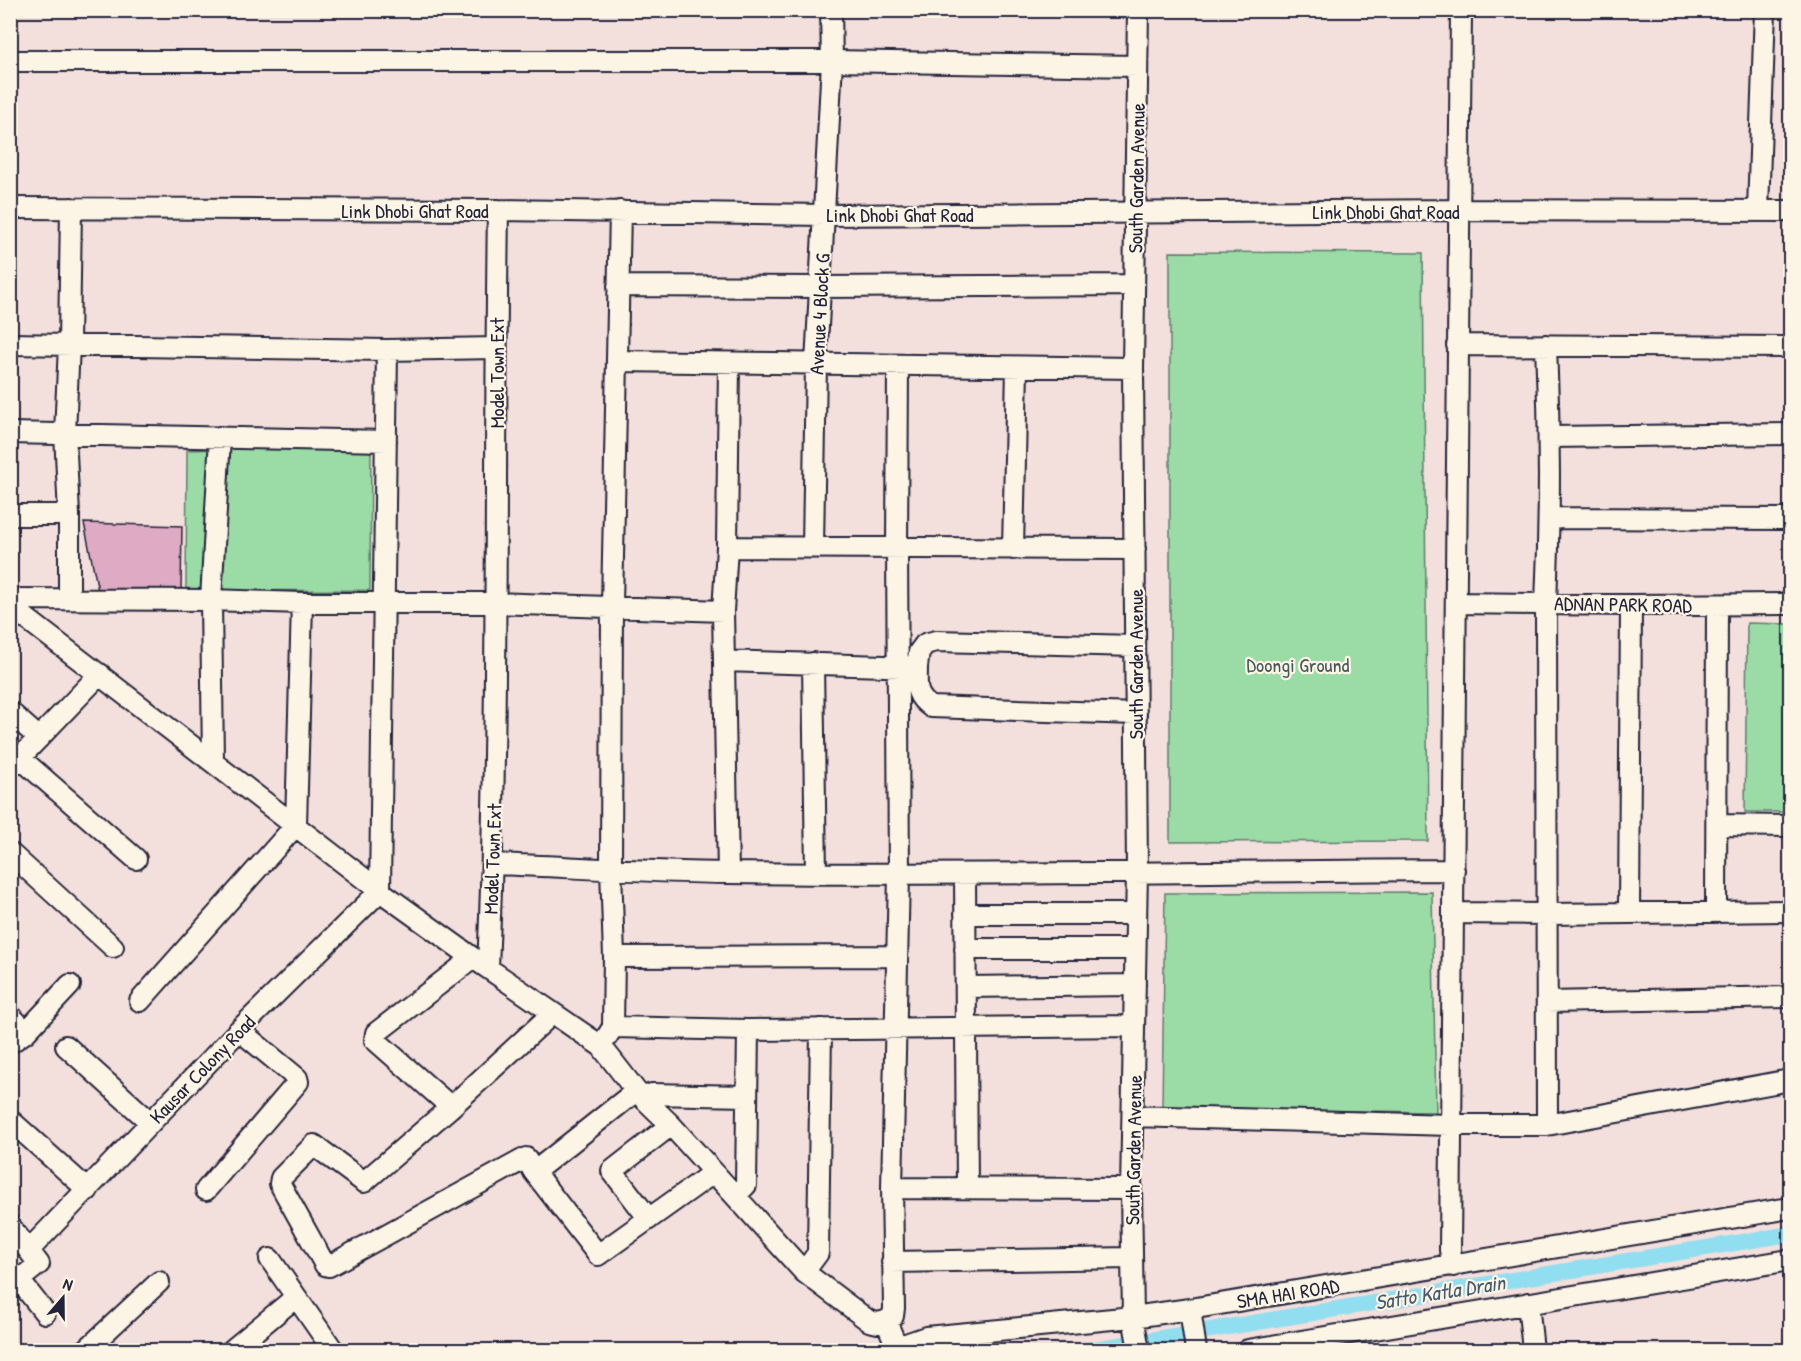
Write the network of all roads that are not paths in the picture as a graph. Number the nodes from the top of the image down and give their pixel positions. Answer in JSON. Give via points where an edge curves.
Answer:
{"nodes":[{"id":1,"x":831,"y":10,"type":"edge"},
{"id":2,"x":1138,"y":10,"type":"edge"},
{"id":3,"x":1461,"y":10,"type":"edge"},
{"id":4,"x":1765,"y":10,"type":"edge"},
{"id":5,"x":10,"y":61,"type":"edge"},
{"id":6,"x":832,"y":61,"type":"junction"},
{"id":7,"x":1137,"y":66,"type":"junction"},
{"id":8,"x":10,"y":207,"type":"edge"},
{"id":9,"x":71,"y":208,"type":"junction"},
{"id":10,"x":498,"y":210,"type":"junction"},
{"id":11,"x":1459,"y":210,"type":"junction"},
{"id":12,"x":1758,"y":210,"type":"junction"},
{"id":13,"x":1791,"y":211,"type":"edge"},
{"id":14,"x":620,"y":212,"type":"junction"},
{"id":15,"x":1136,"y":212,"type":"junction"},
{"id":16,"x":825,"y":215,"type":"junction"},
{"id":17,"x":1134,"y":285,"type":"junction"},
{"id":18,"x":618,"y":286,"type":"junction"},
{"id":19,"x":820,"y":287,"type":"junction"},
{"id":20,"x":10,"y":344,"type":"edge"},
{"id":21,"x":69,"y":345,"type":"junction"},
{"id":22,"x":1457,"y":345,"type":"junction"},
{"id":23,"x":1546,"y":345,"type":"junction"},
{"id":24,"x":1791,"y":347,"type":"edge"},
{"id":25,"x":496,"y":348,"type":"junction"},
{"id":26,"x":387,"y":350,"type":"junction"},
{"id":27,"x":618,"y":361,"type":"junction"},
{"id":28,"x":729,"y":364,"type":"junction"},
{"id":29,"x":816,"y":364,"type":"junction"},
{"id":30,"x":898,"y":366,"type":"junction"},
{"id":31,"x":1017,"y":368,"type":"junction"},
{"id":32,"x":1133,"y":368,"type":"junction"},
{"id":33,"x":10,"y":433,"type":"edge"},
{"id":34,"x":65,"y":433,"type":"junction"},
{"id":35,"x":1791,"y":434,"type":"edge"},
{"id":36,"x":1550,"y":436,"type":"junction"},
{"id":37,"x":220,"y":437,"type":"junction"},
{"id":38,"x":386,"y":441,"type":"junction"},
{"id":39,"x":10,"y":515,"type":"edge"},
{"id":40,"x":69,"y":515,"type":"junction"},
{"id":41,"x":1550,"y":518,"type":"junction"},
{"id":42,"x":1791,"y":519,"type":"edge"},
{"id":43,"x":727,"y":547,"type":"junction"},
{"id":44,"x":813,"y":547,"type":"junction"},
{"id":45,"x":897,"y":548,"type":"junction"},
{"id":46,"x":1013,"y":549,"type":"junction"},
{"id":47,"x":1135,"y":549,"type":"junction"},
{"id":48,"x":10,"y":599,"type":"edge"},
{"id":49,"x":69,"y":599,"type":"junction"},
{"id":50,"x":211,"y":600,"type":"junction"},
{"id":51,"x":302,"y":603,"type":"junction"},
{"id":52,"x":385,"y":603,"type":"junction"},
{"id":53,"x":496,"y":603,"type":"junction"},
{"id":54,"x":1456,"y":603,"type":"junction"},
{"id":55,"x":1546,"y":603,"type":"junction"},
{"id":56,"x":1791,"y":604,"type":"edge"},
{"id":57,"x":1631,"y":605,"type":"junction"},
{"id":58,"x":1717,"y":605,"type":"junction"},
{"id":59,"x":10,"y":606,"type":"edge"},
{"id":60,"x":612,"y":606,"type":"junction"},
{"id":61,"x":723,"y":611,"type":"junction"},
{"id":62,"x":1135,"y":646,"type":"junction"},
{"id":63,"x":724,"y":661,"type":"junction"},
{"id":64,"x":813,"y":663,"type":"junction"},
{"id":65,"x":908,"y":667,"type":"junction"},
{"id":66,"x":100,"y":674,"type":"junction"},
{"id":67,"x":10,"y":712,"type":"edge"},
{"id":68,"x":1136,"y":714,"type":"junction"},
{"id":69,"x":39,"y":738,"type":"junction"},
{"id":70,"x":213,"y":762,"type":"junction"},
{"id":71,"x":15,"y":763,"type":"edge"},
{"id":72,"x":296,"y":825,"type":"junction"},
{"id":73,"x":1717,"y":825,"type":"junction"},
{"id":74,"x":1791,"y":826,"type":"edge"},
{"id":75,"x":10,"y":853,"type":"edge"},
{"id":76,"x":136,"y":859,"type":"dead end"},
{"id":77,"x":493,"y":864,"type":"junction"},
{"id":78,"x":611,"y":869,"type":"junction"},
{"id":79,"x":1454,"y":870,"type":"junction"},
{"id":80,"x":1137,"y":871,"type":"junction"},
{"id":81,"x":728,"y":873,"type":"junction"},
{"id":82,"x":816,"y":873,"type":"junction"},
{"id":83,"x":965,"y":874,"type":"junction"},
{"id":84,"x":899,"y":875,"type":"junction"},
{"id":85,"x":380,"y":891,"type":"junction"},
{"id":86,"x":1791,"y":911,"type":"edge"},
{"id":87,"x":1716,"y":912,"type":"junction"},
{"id":88,"x":1454,"y":913,"type":"junction"},
{"id":89,"x":1629,"y":913,"type":"junction"},
{"id":90,"x":965,"y":914,"type":"junction"},
{"id":91,"x":1136,"y":914,"type":"junction"},
{"id":92,"x":1548,"y":914,"type":"junction"},
{"id":93,"x":113,"y":947,"type":"dead end"},
{"id":94,"x":965,"y":949,"type":"junction"},
{"id":95,"x":1135,"y":950,"type":"junction"},
{"id":96,"x":897,"y":956,"type":"junction"},
{"id":97,"x":614,"y":957,"type":"junction"},
{"id":98,"x":480,"y":963,"type":"junction"},
{"id":99,"x":70,"y":985,"type":"dead end"},
{"id":100,"x":1135,"y":985,"type":"junction"},
{"id":101,"x":966,"y":987,"type":"junction"},
{"id":102,"x":1791,"y":997,"type":"edge"},
{"id":103,"x":140,"y":1001,"type":"dead end"},
{"id":104,"x":1548,"y":1002,"type":"junction"},
{"id":105,"x":554,"y":1013,"type":"junction"},
{"id":106,"x":10,"y":1016,"type":"edge"},
{"id":107,"x":1134,"y":1026,"type":"junction"},
{"id":108,"x":613,"y":1027,"type":"junction"},
{"id":109,"x":894,"y":1027,"type":"junction"},
{"id":110,"x":965,"y":1027,"type":"junction"},
{"id":111,"x":821,"y":1029,"type":"junction"},
{"id":112,"x":239,"y":1030,"type":"junction"},
{"id":113,"x":748,"y":1030,"type":"junction"},
{"id":114,"x":18,"y":1037,"type":"edge"},
{"id":115,"x":66,"y":1046,"type":"dead end"},
{"id":116,"x":601,"y":1046,"type":"junction"},
{"id":117,"x":1791,"y":1080,"type":"edge"},
{"id":118,"x":639,"y":1094,"type":"junction"},
{"id":119,"x":746,"y":1096,"type":"junction"},
{"id":120,"x":451,"y":1107,"type":"junction"},
{"id":121,"x":1133,"y":1116,"type":"junction"},
{"id":122,"x":10,"y":1120,"type":"edge"},
{"id":123,"x":150,"y":1122,"type":"junction"},
{"id":124,"x":671,"y":1125,"type":"junction"},
{"id":125,"x":1450,"y":1125,"type":"junction"},
{"id":126,"x":1547,"y":1125,"type":"junction"},
{"id":127,"x":534,"y":1172,"type":"junction"},
{"id":128,"x":713,"y":1173,"type":"junction"},
{"id":129,"x":892,"y":1188,"type":"junction"},
{"id":130,"x":967,"y":1188,"type":"junction"},
{"id":131,"x":87,"y":1190,"type":"junction"},
{"id":132,"x":206,"y":1190,"type":"dead end"},
{"id":133,"x":1131,"y":1190,"type":"junction"},
{"id":134,"x":736,"y":1195,"type":"junction"},
{"id":135,"x":1791,"y":1208,"type":"edge"},
{"id":136,"x":649,"y":1219,"type":"junction"},
{"id":137,"x":10,"y":1226,"type":"edge"},
{"id":138,"x":29,"y":1250,"type":"junction"},
{"id":139,"x":1132,"y":1258,"type":"junction"},
{"id":140,"x":270,"y":1259,"type":"dead end"},
{"id":141,"x":1791,"y":1260,"type":"edge"},
{"id":142,"x":892,"y":1262,"type":"junction"},
{"id":143,"x":1453,"y":1266,"type":"junction"},
{"id":144,"x":804,"y":1272,"type":"junction"},
{"id":145,"x":159,"y":1282,"type":"dead end"},
{"id":146,"x":296,"y":1297,"type":"junction"},
{"id":147,"x":1528,"y":1303,"type":"junction"},
{"id":148,"x":45,"y":1313,"type":"dead end"},
{"id":149,"x":1191,"y":1314,"type":"junction"},
{"id":150,"x":886,"y":1321,"type":"junction"},
{"id":151,"x":1134,"y":1323,"type":"junction"},
{"id":152,"x":927,"y":1344,"type":"edge"},
{"id":153,"x":895,"y":1349,"type":"edge"},
{"id":154,"x":86,"y":1350,"type":"edge"},
{"id":155,"x":232,"y":1350,"type":"edge"},
{"id":156,"x":333,"y":1350,"type":"edge"},
{"id":157,"x":1139,"y":1350,"type":"edge"},
{"id":158,"x":1196,"y":1350,"type":"edge"},
{"id":159,"x":1248,"y":1350,"type":"edge"},
{"id":160,"x":1533,"y":1350,"type":"edge"}],
"edges":[{"from":1,"to":6,"type":"street","name":"Avenue 4 Block G"},
{"from":2,"to":7,"type":"street","name":"South Garden Avenue"},
{"from":3,"to":11,"type":"street"},
{"from":4,"to":12,"type":"street"},
{"from":5,"to":6,"type":"street"},
{"from":6,"to":7,"type":"street"},
{"from":6,"to":16,"type":"street","name":"Avenue 4 Block G"},
{"from":7,"to":15,"type":"street","name":"South Garden Avenue"},
{"from":8,"to":9,"type":"street","name":"Link Dhobi Ghat Road"},
{"from":9,"to":10,"type":"street","name":"Link Dhobi Ghat Road"},
{"from":9,"to":21,"type":"street"},
{"from":10,"to":14,"type":"street","name":"Link Dhobi Ghat Road"},
{"from":10,"to":25,"type":"street","name":"Model Town Ext"},
{"from":11,"to":12,"type":"street","name":"Link Dhobi Ghat Road"},
{"from":11,"to":15,"type":"street","name":"Link Dhobi Ghat Road"},
{"from":11,"to":22,"type":"street"},
{"from":12,"to":13,"type":"street","name":"Link Dhobi Ghat Road"},
{"from":14,"to":16,"type":"street","name":"Link Dhobi Ghat Road"},
{"from":14,"to":18,"type":"street"},
{"from":15,"to":16,"type":"street","name":"Link Dhobi Ghat Road"},
{"from":15,"to":17,"type":"street","name":"South Garden Avenue"},
{"from":16,"to":19,"type":"street","name":"Avenue 4 Block G"},
{"from":17,"to":19,"type":"street"},
{"from":17,"to":32,"type":"street","name":"South Garden Avenue"},
{"from":18,"to":19,"type":"street"},
{"from":18,"to":27,"type":"street"},
{"from":19,"to":29,"type":"street","name":"Avenue 4 Block G"},
{"from":20,"to":21,"type":"street"},
{"from":21,"to":26,"type":"street"},
{"from":21,"to":34,"type":"street"},
{"from":22,"to":23,"type":"street"},
{"from":22,"to":54,"type":"street"},
{"from":23,"to":24,"type":"street"},
{"from":23,"to":36,"type":"street"},
{"from":25,"to":26,"type":"street"},
{"from":25,"to":53,"type":"street","name":"Model Town Ext"},
{"from":26,"to":38,"type":"street"},
{"from":27,"to":28,"type":"street"},
{"from":27,"to":60,"type":"street"},
{"from":28,"to":29,"type":"street"},
{"from":28,"to":43,"type":"street"},
{"from":29,"to":30,"type":"street"},
{"from":29,"to":44,"type":"street","name":"Avenue 4 Block G"},
{"from":30,"to":31,"type":"street"},
{"from":30,"to":45,"type":"street"},
{"from":31,"to":32,"type":"street"},
{"from":31,"to":46,"type":"street"},
{"from":32,"to":47,"type":"street","name":"South Garden Avenue"},
{"from":33,"to":34,"type":"street"},
{"from":34,"to":37,"type":"street"},
{"from":34,"to":40,"type":"street"},
{"from":35,"to":36,"type":"street"},
{"from":36,"to":41,"type":"street"},
{"from":37,"to":38,"type":"street"},
{"from":37,"to":50,"type":"street"},
{"from":38,"to":52,"type":"street"},
{"from":39,"to":40,"type":"street"},
{"from":40,"to":49,"type":"street"},
{"from":41,"to":42,"type":"street"},
{"from":41,"to":55,"type":"street"},
{"from":43,"to":44,"type":"street"},
{"from":43,"to":61,"type":"street"},
{"from":44,"to":45,"type":"street"},
{"from":45,"to":46,"type":"street"},
{"from":45,"to":65,"type":"street"},
{"from":46,"to":47,"type":"street"},
{"from":47,"to":62,"type":"street","name":"South Garden Avenue"},
{"from":48,"to":49,"type":"street"},
{"from":49,"to":50,"type":"street"},
{"from":50,"to":51,"type":"street"},
{"from":50,"to":70,"type":"street"},
{"from":51,"to":52,"type":"street"},
{"from":51,"to":72,"type":"street"},
{"from":52,"to":53,"type":"street"},
{"from":52,"to":85,"type":"street"},
{"from":53,"to":60,"type":"street"},
{"from":53,"to":77,"type":"street","name":"Model Town Ext"},
{"from":54,"to":55,"type":"street","name":"ADNAN PARK ROAD"},
{"from":54,"to":79,"type":"street"},
{"from":55,"to":57,"type":"street","name":"ADNAN PARK ROAD"},
{"from":55,"to":92,"type":"street"},
{"from":56,"to":58,"type":"street","name":"ADNAN PARK ROAD"},
{"from":57,"to":58,"type":"street","name":"ADNAN PARK ROAD"},
{"from":57,"to":89,"type":"street"},
{"from":58,"to":73,"type":"street"},
{"from":59,"to":66,"type":"street"},
{"from":60,"to":61,"type":"street"},
{"from":60,"to":78,"type":"street"},
{"from":61,"to":63,"type":"street"},
{"from":62,"to":65,"type":"street","via":[[936,641],[925,644]]},
{"from":62,"to":68,"type":"street","name":"South Garden Avenue"},
{"from":63,"to":64,"type":"street"},
{"from":63,"to":81,"type":"street"},
{"from":64,"to":65,"type":"street"},
{"from":64,"to":82,"type":"street"},
{"from":65,"to":68,"type":"street","via":[[921,700],[930,707]]},
{"from":65,"to":84,"type":"street"},
{"from":66,"to":69,"type":"street"},
{"from":66,"to":70,"type":"street"},
{"from":67,"to":69,"type":"street"},
{"from":68,"to":80,"type":"street","name":"South Garden Avenue"},
{"from":69,"to":71,"type":"street"},
{"from":70,"to":72,"type":"street"},
{"from":71,"to":76,"type":"street"},
{"from":72,"to":85,"type":"street"},
{"from":72,"to":103,"type":"street"},
{"from":73,"to":74,"type":"street"},
{"from":73,"to":87,"type":"street"},
{"from":75,"to":93,"type":"street"},
{"from":77,"to":78,"type":"street"},
{"from":77,"to":98,"type":"street","name":"Model Town Ext"},
{"from":78,"to":81,"type":"street"},
{"from":78,"to":97,"type":"street"},
{"from":79,"to":80,"type":"street"},
{"from":79,"to":88,"type":"street"},
{"from":80,"to":83,"type":"street"},
{"from":80,"to":91,"type":"street","name":"South Garden Avenue"},
{"from":81,"to":82,"type":"street"},
{"from":82,"to":84,"type":"street"},
{"from":83,"to":84,"type":"street"},
{"from":83,"to":90,"type":"street"},
{"from":84,"to":96,"type":"street"},
{"from":85,"to":98,"type":"street"},
{"from":85,"to":112,"type":"street","name":"Kausar Colony Road"},
{"from":86,"to":87,"type":"street"},
{"from":87,"to":89,"type":"street"},
{"from":88,"to":92,"type":"street"},
{"from":88,"to":125,"type":"street"},
{"from":89,"to":92,"type":"street"},
{"from":90,"to":91,"type":"street"},
{"from":90,"to":94,"type":"street"},
{"from":91,"to":95,"type":"street","name":"South Garden Avenue"},
{"from":92,"to":104,"type":"street"},
{"from":94,"to":95,"type":"street"},
{"from":94,"to":101,"type":"street"},
{"from":95,"to":100,"type":"street","name":"South Garden Avenue"},
{"from":96,"to":97,"type":"street"},
{"from":96,"to":109,"type":"street"},
{"from":97,"to":108,"type":"street"},
{"from":98,"to":105,"type":"street"},
{"from":98,"to":120,"type":"street","via":[[374,1036]]},
{"from":99,"to":114,"type":"street"},
{"from":100,"to":101,"type":"street"},
{"from":100,"to":107,"type":"street","name":"South Garden Avenue"},
{"from":101,"to":110,"type":"street"},
{"from":102,"to":104,"type":"street"},
{"from":104,"to":126,"type":"street"},
{"from":105,"to":116,"type":"street"},
{"from":105,"to":120,"type":"street"},
{"from":106,"to":114,"type":"street"},
{"from":107,"to":110,"type":"street"},
{"from":107,"to":121,"type":"street","name":"South Garden Avenue"},
{"from":108,"to":113,"type":"street"},
{"from":108,"to":116,"type":"street"},
{"from":109,"to":110,"type":"street"},
{"from":109,"to":111,"type":"street"},
{"from":109,"to":129,"type":"street"},
{"from":110,"to":130,"type":"street"},
{"from":111,"to":113,"type":"street"},
{"from":111,"to":144,"type":"street","via":[[818,1253]]},
{"from":112,"to":123,"type":"street","name":"Kausar Colony Road"},
{"from":112,"to":132,"type":"street","via":[[298,1082]]},
{"from":113,"to":119,"type":"street"},
{"from":115,"to":123,"type":"street"},
{"from":116,"to":118,"type":"street"},
{"from":117,"to":126,"type":"street"},
{"from":118,"to":119,"type":"street"},
{"from":118,"to":124,"type":"street"},
{"from":118,"to":127,"type":"street"},
{"from":119,"to":134,"type":"street","via":[[746,1185]]},
{"from":120,"to":127,"type":"street","via":[[364,1182],[314,1145],[280,1181],[324,1264],[330,1266],[526,1158]]},
{"from":121,"to":125,"type":"street"},
{"from":121,"to":133,"type":"street","name":"South Garden Avenue"},
{"from":122,"to":131,"type":"street"},
{"from":123,"to":131,"type":"street","name":"Kausar Colony Road"},
{"from":124,"to":128,"type":"street"},
{"from":124,"to":136,"type":"street","via":[[612,1171]]},
{"from":125,"to":126,"type":"street"},
{"from":125,"to":143,"type":"street"},
{"from":127,"to":136,"type":"street","via":[[598,1255]]},
{"from":128,"to":134,"type":"street"},
{"from":128,"to":136,"type":"street"},
{"from":129,"to":130,"type":"street"},
{"from":129,"to":142,"type":"street"},
{"from":130,"to":133,"type":"street"},
{"from":131,"to":138,"type":"street","name":"Kausar Colony Road"},
{"from":133,"to":139,"type":"street","name":"South Garden Avenue"},
{"from":134,"to":144,"type":"street"},
{"from":135,"to":143,"type":"street","name":"SMA HAI ROAD"},
{"from":137,"to":138,"type":"street"},
{"from":138,"to":148,"type":"street","via":[[39,1264],[19,1280]]},
{"from":139,"to":142,"type":"street"},
{"from":139,"to":151,"type":"street","name":"South Garden Avenue"},
{"from":140,"to":146,"type":"street"},
{"from":141,"to":147,"type":"street"},
{"from":142,"to":150,"type":"street","via":[[894,1308],[892,1317]]},
{"from":143,"to":149,"type":"street","name":"SMA HAI ROAD"},
{"from":144,"to":150,"type":"street","via":[[869,1321]]},
{"from":145,"to":154,"type":"street"},
{"from":146,"to":155,"type":"street"},
{"from":146,"to":156,"type":"street"},
{"from":147,"to":159,"type":"street"},
{"from":147,"to":160,"type":"street"},
{"from":149,"to":151,"type":"street","name":"SMA HAI ROAD"},
{"from":149,"to":158,"type":"street"},
{"from":150,"to":153,"type":"street"},
{"from":151,"to":152,"type":"street","name":"SMA HAI ROAD"},
{"from":151,"to":157,"type":"street","name":"South Garden Avenue"},
{"from":152,"to":153,"type":"street","name":"SMA HAI ROAD"}]}
